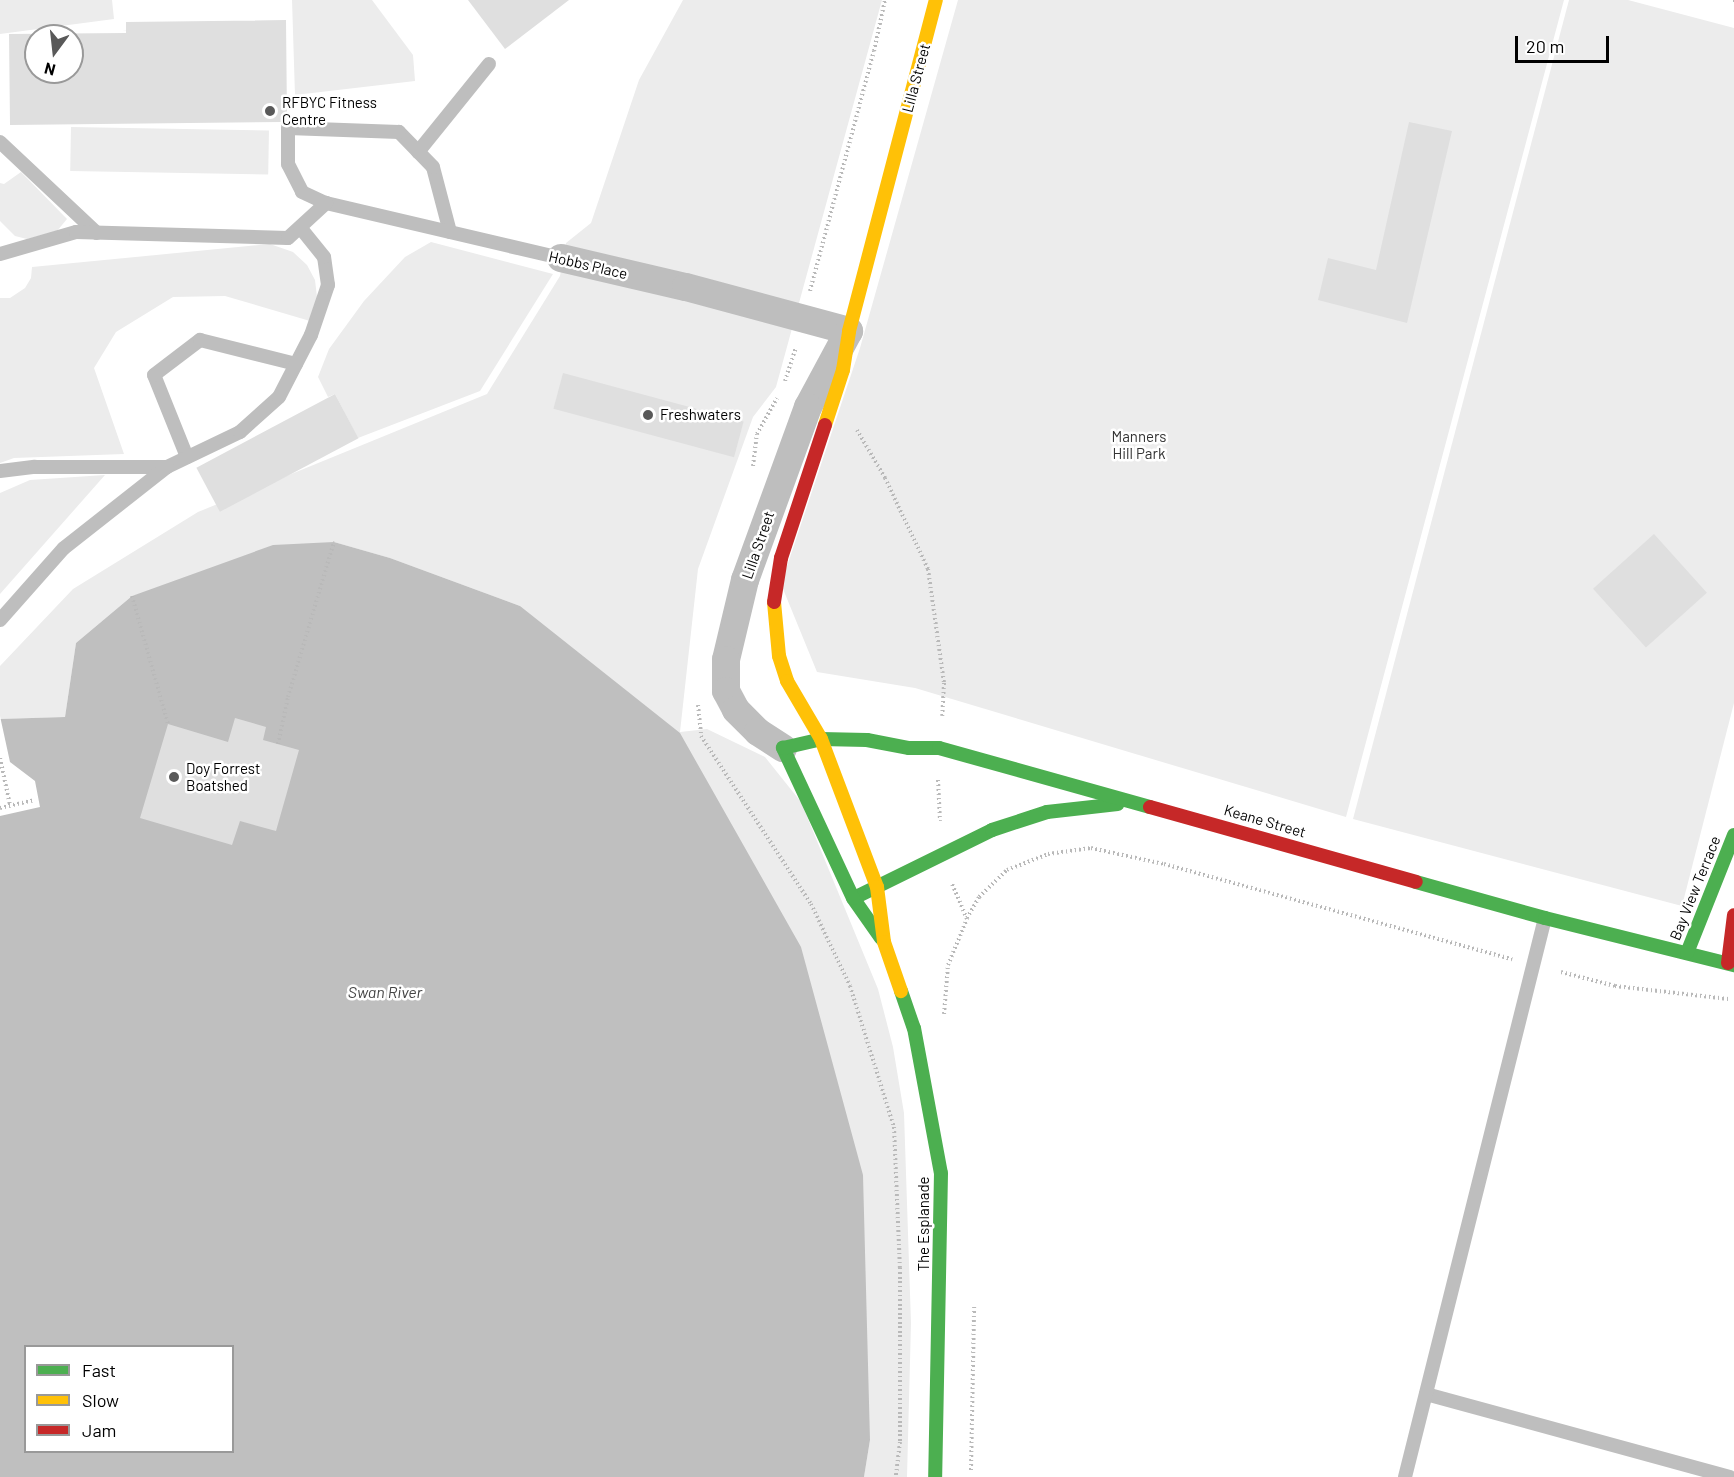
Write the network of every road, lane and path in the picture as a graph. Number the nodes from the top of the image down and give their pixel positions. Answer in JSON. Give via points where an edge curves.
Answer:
{"nodes":[{"id":1,"x":885,"y":0,"type":"edge"},
{"id":2,"x":936,"y":0,"type":"edge"},
{"id":3,"x":489,"y":64,"type":"dead end"},
{"id":4,"x":0,"y":142,"type":"edge"},
{"id":5,"x":418,"y":152,"type":"junction"},
{"id":6,"x":326,"y":203,"type":"junction"},
{"id":7,"x":300,"y":227,"type":"junction"},
{"id":8,"x":450,"y":232,"type":"junction"},
{"id":9,"x":97,"y":233,"type":"junction"},
{"id":10,"x":0,"y":254,"type":"edge"},
{"id":11,"x":561,"y":258,"type":"joint"},
{"id":12,"x":804,"y":318,"type":"junction"},
{"id":13,"x":849,"y":331,"type":"junction"},
{"id":14,"x":296,"y":364,"type":"junction"},
{"id":15,"x":779,"y":395,"type":"junction"},
{"id":16,"x":818,"y":412,"type":"junction"},
{"id":17,"x":187,"y":457,"type":"junction"},
{"id":18,"x":167,"y":467,"type":"junction"},
{"id":19,"x":754,"y":470,"type":"dead end"},
{"id":20,"x":0,"y":471,"type":"edge"},
{"id":21,"x":334,"y":542,"type":"dead end"},
{"id":22,"x":132,"y":596,"type":"dead end"},
{"id":23,"x":0,"y":620,"type":"edge"},
{"id":24,"x":697,"y":695,"type":"dead end"},
{"id":25,"x":168,"y":724,"type":"dead end"},
{"id":26,"x":821,"y":739,"type":"junction"},
{"id":27,"x":278,"y":744,"type":"dead end"},
{"id":28,"x":783,"y":748,"type":"junction"},
{"id":29,"x":939,"y":748,"type":"junction"},
{"id":30,"x":0,"y":758,"type":"edge"},
{"id":31,"x":34,"y":800,"type":"dead end"},
{"id":32,"x":1138,"y":802,"type":"junction"},
{"id":33,"x":10,"y":805,"type":"junction"},
{"id":34,"x":0,"y":808,"type":"edge"},
{"id":35,"x":1734,"y":835,"type":"edge"},
{"id":36,"x":945,"y":853,"type":"junction"},
{"id":37,"x":878,"y":887,"type":"junction"},
{"id":38,"x":853,"y":898,"type":"junction"},
{"id":39,"x":1734,"y":915,"type":"edge"},
{"id":40,"x":1545,"y":918,"type":"junction"},
{"id":41,"x":967,"y":919,"type":"junction"},
{"id":42,"x":884,"y":942,"type":"junction"},
{"id":43,"x":1687,"y":953,"type":"junction"},
{"id":44,"x":1519,"y":961,"type":"dead end"},
{"id":45,"x":1731,"y":964,"type":"edge"},
{"id":46,"x":1560,"y":972,"type":"dead end"},
{"id":47,"x":1734,"y":999,"type":"edge"},
{"id":48,"x":944,"y":1017,"type":"dead end"},
{"id":49,"x":974,"y":1296,"type":"dead end"},
{"id":50,"x":1426,"y":1394,"type":"junction"},
{"id":51,"x":896,"y":1477,"type":"edge"},
{"id":52,"x":935,"y":1477,"type":"edge"},
{"id":53,"x":970,"y":1477,"type":"edge"},
{"id":54,"x":1405,"y":1477,"type":"edge"},
{"id":55,"x":1730,"y":1477,"type":"edge"}],
"edges":[{"from":1,"to":12,"type":"path"},
{"from":2,"to":13,"type":"street","name":"Lilla Street"},
{"from":3,"to":5,"type":"lane"},
{"from":4,"to":9,"type":"lane"},
{"from":5,"to":6,"type":"lane","name":"Hobbs Place","via":[[399,132],[288,128],[288,164],[302,192]]},
{"from":5,"to":8,"type":"lane","via":[[433,166]]},
{"from":6,"to":7,"type":"lane"},
{"from":6,"to":8,"type":"lane","name":"Hobbs Place"},
{"from":7,"to":9,"type":"lane","via":[[288,238]]},
{"from":7,"to":14,"type":"lane","via":[[324,257],[328,285],[311,335]]},
{"from":8,"to":11,"type":"lane","name":"Hobbs Place"},
{"from":9,"to":10,"type":"lane","via":[[76,232]]},
{"from":11,"to":12,"type":"street","name":"Hobbs Place"},
{"from":12,"to":13,"type":"street","name":"Hobbs Place"},
{"from":12,"to":15,"type":"path"},
{"from":13,"to":16,"type":"street","name":"Lilla Street"},
{"from":14,"to":17,"type":"lane","via":[[279,397],[240,432]]},
{"from":14,"to":17,"type":"lane","via":[[200,340],[154,375]]},
{"from":15,"to":16,"type":"path"},
{"from":15,"to":19,"type":"path","via":[[758,434]]},
{"from":16,"to":26,"type":"street","name":"Lilla Street","via":[[775,584],[779,656],[787,681]]},
{"from":16,"to":28,"type":"street","name":"Lilla Street","via":[[745,580],[725,674],[726,691],[736,710],[758,732]]},
{"from":16,"to":29,"type":"path","via":[[860,431],[928,568],[944,683]]},
{"from":17,"to":18,"type":"lane"},
{"from":18,"to":20,"type":"lane","via":[[35,467]]},
{"from":18,"to":23,"type":"lane","via":[[64,548]]},
{"from":21,"to":27,"type":"path"},
{"from":22,"to":25,"type":"path"},
{"from":24,"to":51,"type":"path","via":[[701,736],[811,904],[850,987],[894,1127],[900,1268],[900,1442]]},
{"from":26,"to":28,"type":"street","name":"Keane Street"},
{"from":26,"to":29,"type":"street","name":"Keane Street"},
{"from":26,"to":37,"type":"street","name":"The Esplanade"},
{"from":28,"to":38,"type":"street","name":"The Esplanade"},
{"from":29,"to":32,"type":"street","name":"Keane Street"},
{"from":29,"to":36,"type":"path","via":[[940,826]]},
{"from":30,"to":33,"type":"path"},
{"from":31,"to":33,"type":"path"},
{"from":32,"to":36,"type":"street","via":[[1047,812],[992,830]]},
{"from":32,"to":40,"type":"street","name":"Keane Street"},
{"from":33,"to":34,"type":"path"},
{"from":35,"to":43,"type":"street","name":"Bay View Terrace"},
{"from":36,"to":37,"type":"street"},
{"from":36,"to":41,"type":"path","via":[[949,876]]},
{"from":37,"to":38,"type":"street"},
{"from":37,"to":42,"type":"street","name":"The Esplanade"},
{"from":38,"to":42,"type":"street","name":"The Esplanade"},
{"from":39,"to":45,"type":"street"},
{"from":40,"to":43,"type":"street","name":"Keane Street"},
{"from":40,"to":50,"type":"lane"},
{"from":41,"to":44,"type":"path","via":[[979,897],[1007,870],[1048,854],[1091,848],[1164,864]]},
{"from":41,"to":48,"type":"path","via":[[948,965]]},
{"from":42,"to":52,"type":"street","name":"The Esplanade","via":[[914,1028],[941,1173]]},
{"from":43,"to":45,"type":"street","name":"Keane Street"},
{"from":46,"to":47,"type":"path","via":[[1616,986]]},
{"from":49,"to":53,"type":"path"},
{"from":50,"to":54,"type":"lane"},
{"from":50,"to":55,"type":"lane"}]}
